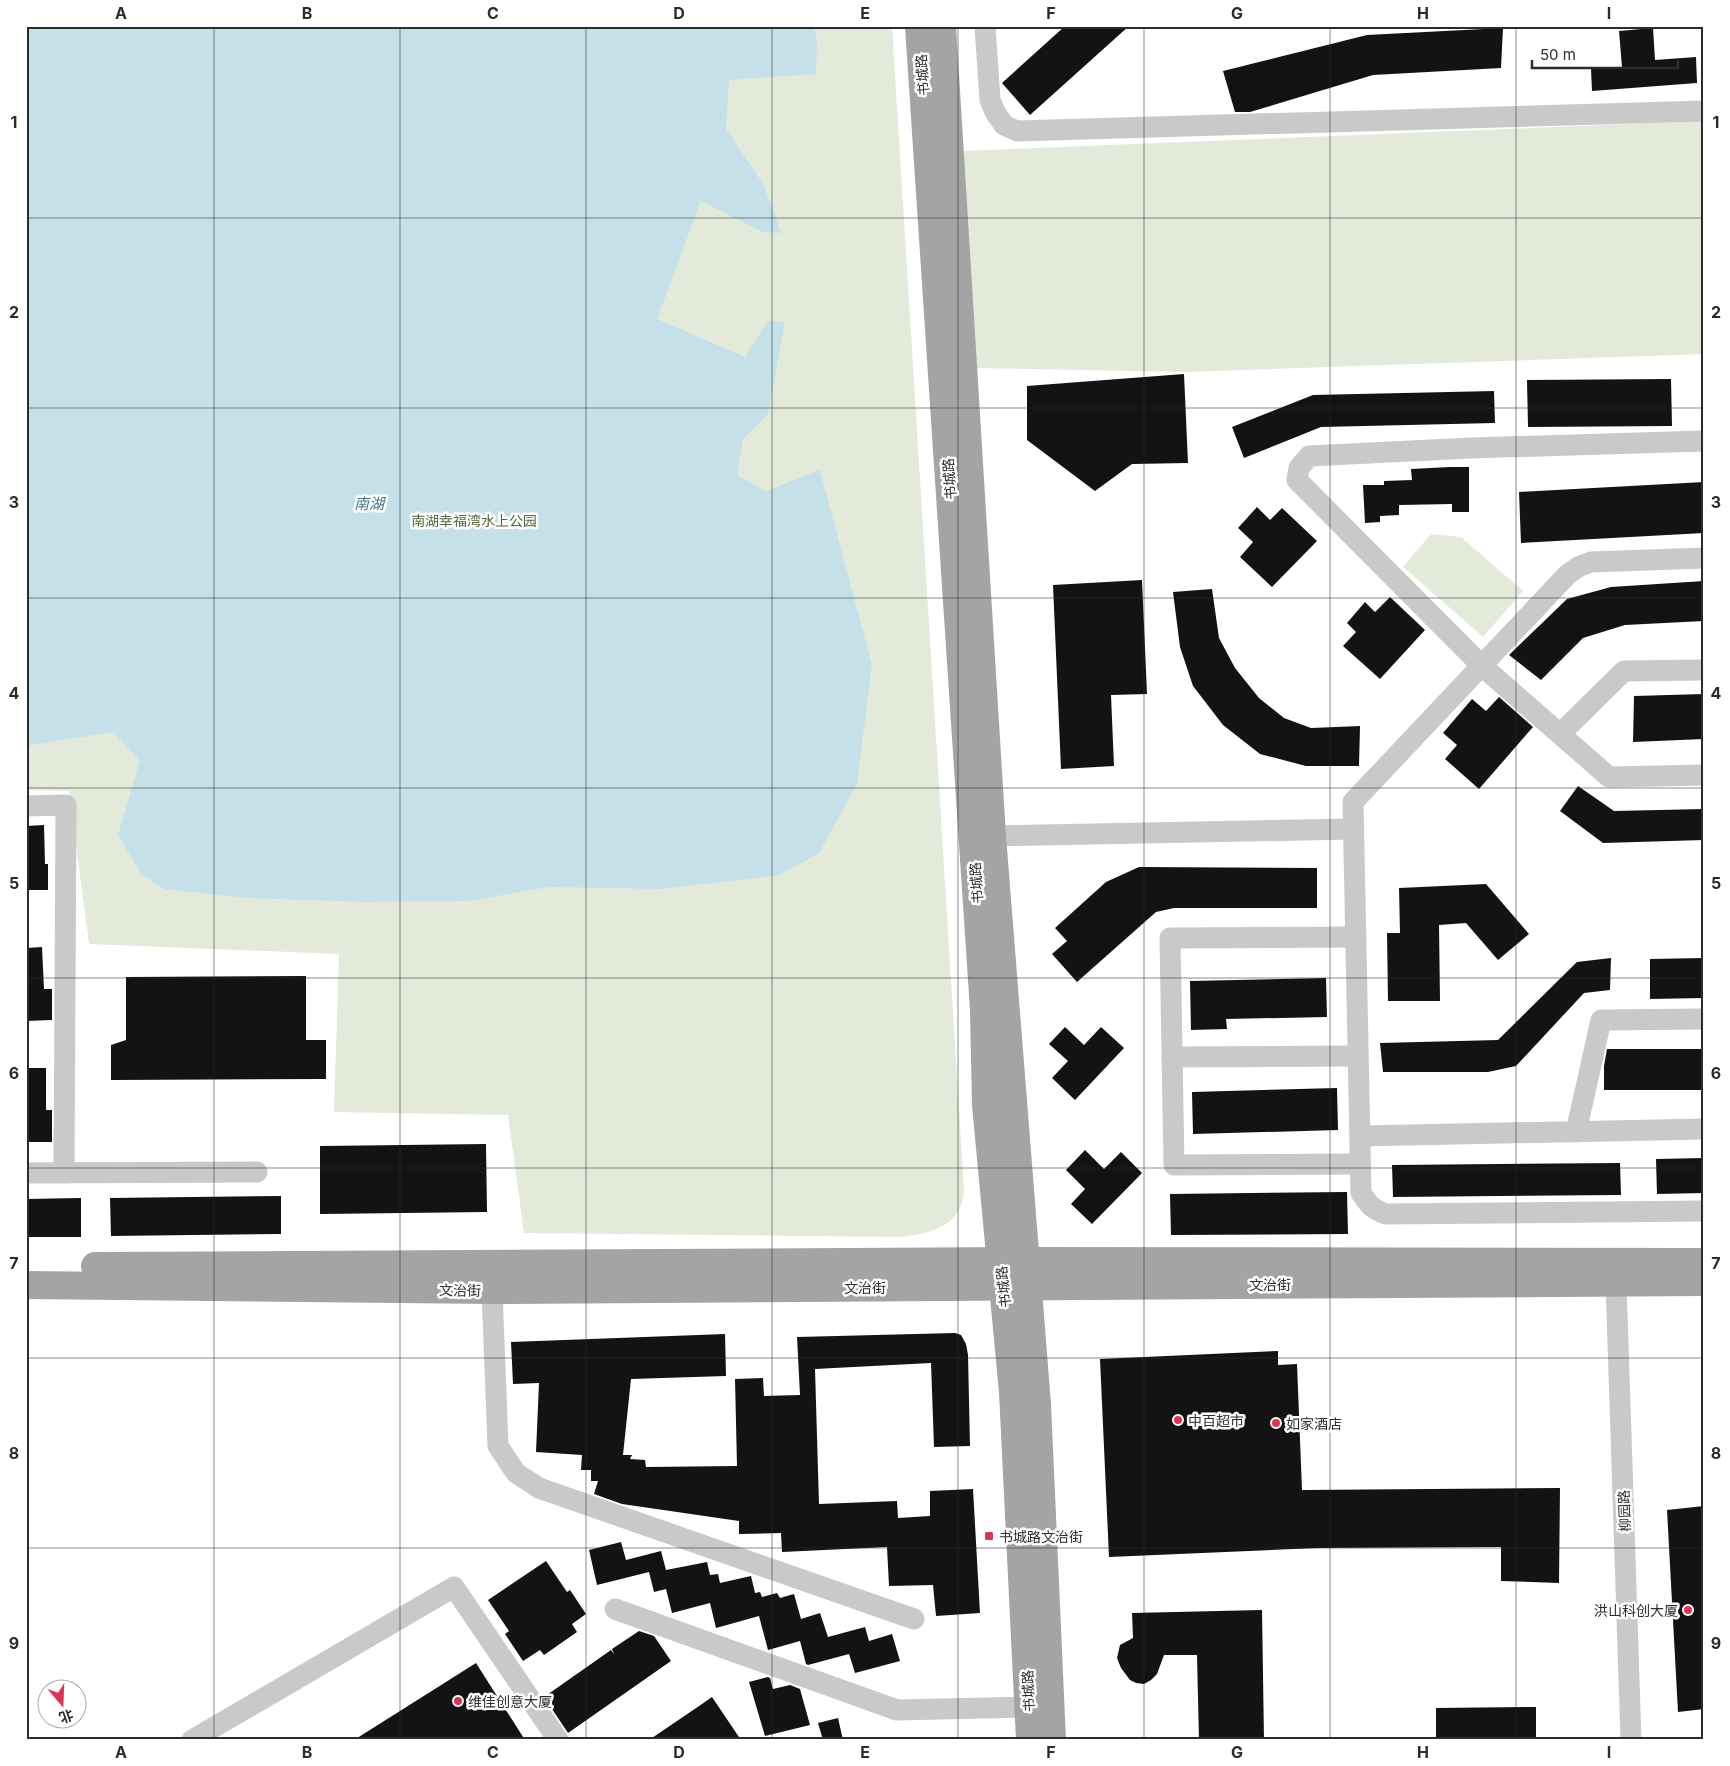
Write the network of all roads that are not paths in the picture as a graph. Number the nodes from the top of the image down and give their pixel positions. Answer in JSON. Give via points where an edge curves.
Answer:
{"nodes":[{"id":1,"x":918,"y":26,"type":"edge"},
{"id":2,"x":942,"y":26,"type":"edge"},
{"id":3,"x":985,"y":26,"type":"edge"},
{"id":4,"x":1704,"y":111,"type":"edge"},
{"id":5,"x":1704,"y":442,"type":"edge"},
{"id":6,"x":1704,"y":558,"type":"edge"},
{"id":7,"x":1482,"y":666,"type":"junction"},
{"id":8,"x":1704,"y":670,"type":"edge"},
{"id":9,"x":1560,"y":734,"type":"junction"},
{"id":10,"x":1704,"y":775,"type":"edge"},
{"id":11,"x":26,"y":806,"type":"edge"},
{"id":12,"x":1354,"y":829,"type":"junction"},
{"id":13,"x":992,"y":836,"type":"junction"},
{"id":14,"x":1356,"y":937,"type":"junction"},
{"id":15,"x":1704,"y":1019,"type":"edge"},
{"id":16,"x":1358,"y":1056,"type":"junction"},
{"id":17,"x":1172,"y":1057,"type":"junction"},
{"id":18,"x":1704,"y":1129,"type":"edge"},
{"id":19,"x":1576,"y":1132,"type":"junction"},
{"id":20,"x":1360,"y":1136,"type":"junction"},
{"id":21,"x":1360,"y":1164,"type":"junction"},
{"id":22,"x":256,"y":1172,"type":"dead end"},
{"id":23,"x":26,"y":1173,"type":"edge"},
{"id":24,"x":64,"y":1173,"type":"junction"},
{"id":25,"x":1704,"y":1211,"type":"edge"},
{"id":26,"x":1704,"y":1262,"type":"edge"},
{"id":27,"x":26,"y":1267,"type":"edge"},
{"id":28,"x":1014,"y":1273,"type":"junction"},
{"id":29,"x":1616,"y":1282,"type":"junction"},
{"id":30,"x":1704,"y":1282,"type":"edge"},
{"id":31,"x":26,"y":1285,"type":"edge"},
{"id":32,"x":492,"y":1290,"type":"junction"},
{"id":33,"x":615,"y":1609,"type":"dead end"},
{"id":34,"x":914,"y":1619,"type":"dead end"},
{"id":35,"x":1029,"y":1707,"type":"junction"},
{"id":36,"x":192,"y":1740,"type":"edge"},
{"id":37,"x":558,"y":1740,"type":"edge"},
{"id":38,"x":1030,"y":1740,"type":"edge"},
{"id":39,"x":1052,"y":1740,"type":"edge"},
{"id":40,"x":1631,"y":1740,"type":"edge"}],
"edges":[{"from":1,"to":28,"type":"main road","name":"书城路","via":[[983,1000],[986,1105]]},
{"from":2,"to":13,"type":"main road","name":"书城路"},
{"from":3,"to":4,"type":"street","via":[[990,100],[1004,124],[1017,131]]},
{"from":5,"to":7,"type":"street","via":[[1309,456],[1299,468],[1296,480]]},
{"from":6,"to":7,"type":"street","via":[[1591,562],[1578,567]]},
{"from":7,"to":9,"type":"street"},
{"from":7,"to":12,"type":"street","via":[[1353,802]]},
{"from":8,"to":9,"type":"street","via":[[1624,671]]},
{"from":9,"to":10,"type":"street","via":[[1609,777]]},
{"from":11,"to":24,"type":"street","via":[[66,805]]},
{"from":12,"to":13,"type":"street"},
{"from":12,"to":14,"type":"street"},
{"from":13,"to":28,"type":"main road","name":"书城路"},
{"from":14,"to":16,"type":"street"},
{"from":14,"to":17,"type":"street","via":[[1170,938]]},
{"from":15,"to":19,"type":"street","via":[[1601,1020]]},
{"from":16,"to":17,"type":"street"},
{"from":16,"to":20,"type":"street"},
{"from":17,"to":21,"type":"street","via":[[1174,1165]]},
{"from":18,"to":19,"type":"street"},
{"from":19,"to":20,"type":"street"},
{"from":20,"to":21,"type":"street"},
{"from":21,"to":25,"type":"street","via":[[1361,1193],[1374,1210],[1386,1214]]},
{"from":22,"to":24,"type":"street"},
{"from":23,"to":24,"type":"street"},
{"from":26,"to":28,"type":"main road","name":"文治街"},
{"from":27,"to":28,"type":"main road","name":"文治街"},
{"from":28,"to":29,"type":"main road","name":"文治街"},
{"from":28,"to":32,"type":"main road","name":"文治街"},
{"from":28,"to":35,"type":"main road","name":"书城路","via":[[1013,1392]]},
{"from":28,"to":39,"type":"main road","name":"书城路","via":[[1038,1414]]},
{"from":29,"to":30,"type":"main road","name":"文治街"},
{"from":29,"to":40,"type":"street","name":"柳园路"},
{"from":31,"to":32,"type":"main road","name":"文治街"},
{"from":32,"to":34,"type":"street","via":[[498,1446],[516,1473],[539,1488]]},
{"from":33,"to":35,"type":"street","via":[[897,1710]]},
{"from":35,"to":38,"type":"main road","name":"书城路"},
{"from":36,"to":37,"type":"street","via":[[454,1587]]}]}
